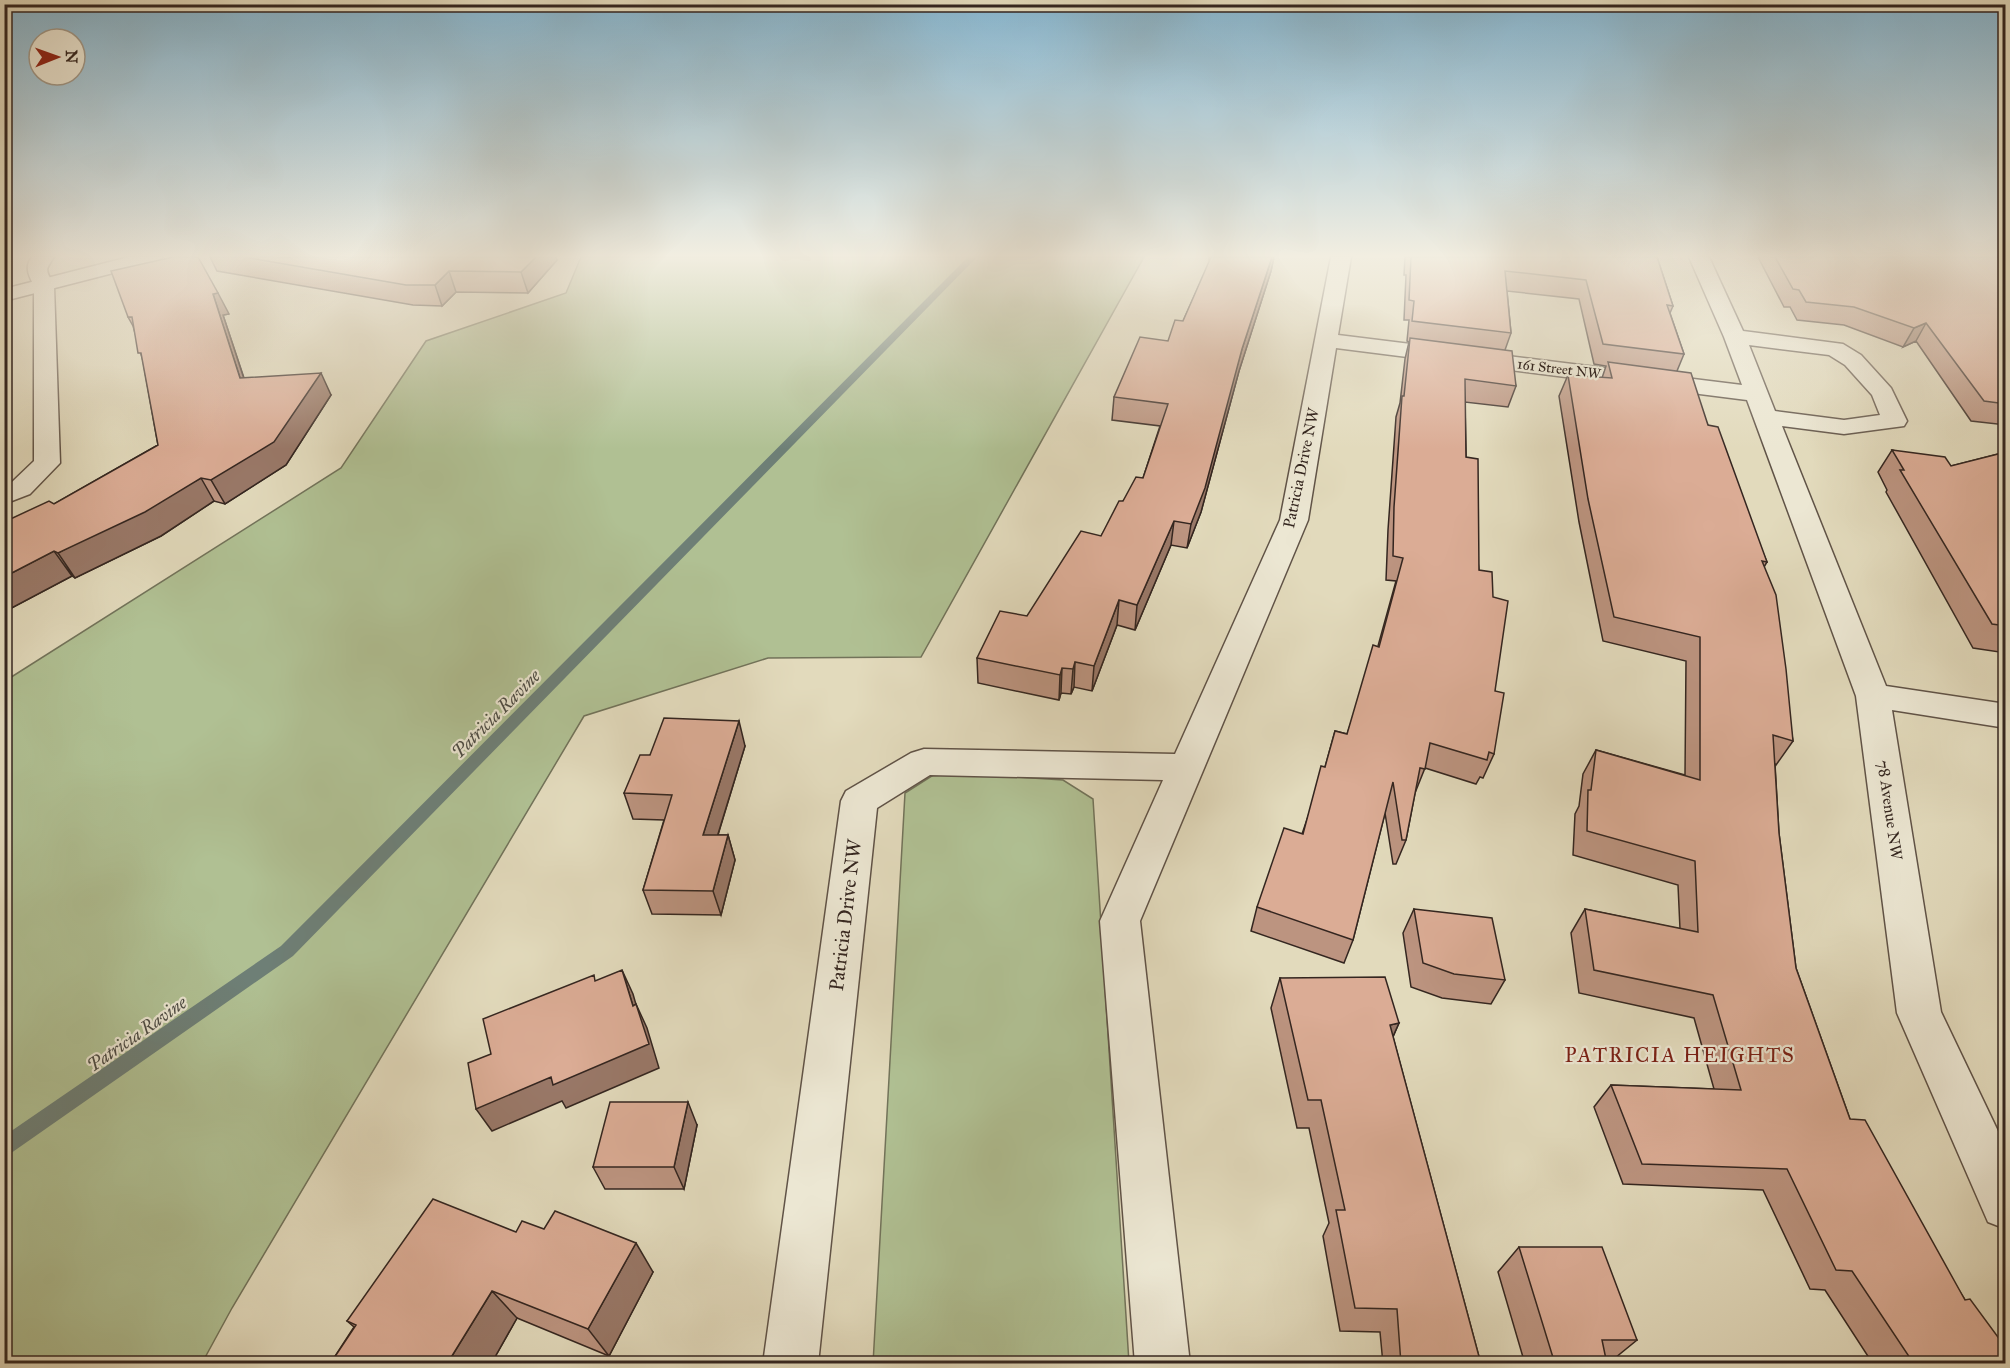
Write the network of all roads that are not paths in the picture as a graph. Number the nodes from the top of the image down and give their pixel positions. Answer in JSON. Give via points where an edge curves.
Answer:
{"nodes":[{"id":1,"x":45,"y":321,"type":"edge"},
{"id":2,"x":1329,"y":321,"type":"edge"},
{"id":3,"x":1728,"y":321,"type":"edge"},
{"id":4,"x":1735,"y":337,"type":"junction"},
{"id":5,"x":1326,"y":340,"type":"junction"},
{"id":6,"x":1762,"y":406,"type":"junction"},
{"id":7,"x":4,"y":496,"type":"edge"},
{"id":8,"x":1873,"y":696,"type":"junction"},
{"id":9,"x":2006,"y":716,"type":"edge"},
{"id":10,"x":1186,"y":767,"type":"junction"},
{"id":11,"x":2006,"y":1204,"type":"edge"},
{"id":12,"x":790,"y":1364,"type":"edge"},
{"id":13,"x":1163,"y":1364,"type":"edge"}],
"edges":[{"from":1,"to":7,"type":"street","via":[[47,463],[21,488]]},
{"from":2,"to":5,"type":"street","name":"Patricia Drive NW"},
{"from":3,"to":4,"type":"street","name":"78 Avenue NW"},
{"from":4,"to":6,"type":"street","name":"78 Avenue NW"},
{"from":4,"to":6,"type":"street","via":[[1835,349],[1853,360],[1883,393],[1895,421],[1844,427]]},
{"from":5,"to":6,"type":"street","name":"161 Street NW"},
{"from":5,"to":10,"type":"street","name":"Patricia Drive NW","via":[[1294,520]]},
{"from":6,"to":8,"type":"street","name":"78 Avenue NW"},
{"from":8,"to":9,"type":"street"},
{"from":8,"to":11,"type":"street","name":"78 Avenue NW","via":[[1919,1013]]},
{"from":10,"to":12,"type":"street","name":"Patricia Drive NW","via":[[924,762],[859,801]]},
{"from":10,"to":13,"type":"street","name":"Patricia Drive NW","via":[[1120,921]]}]}
